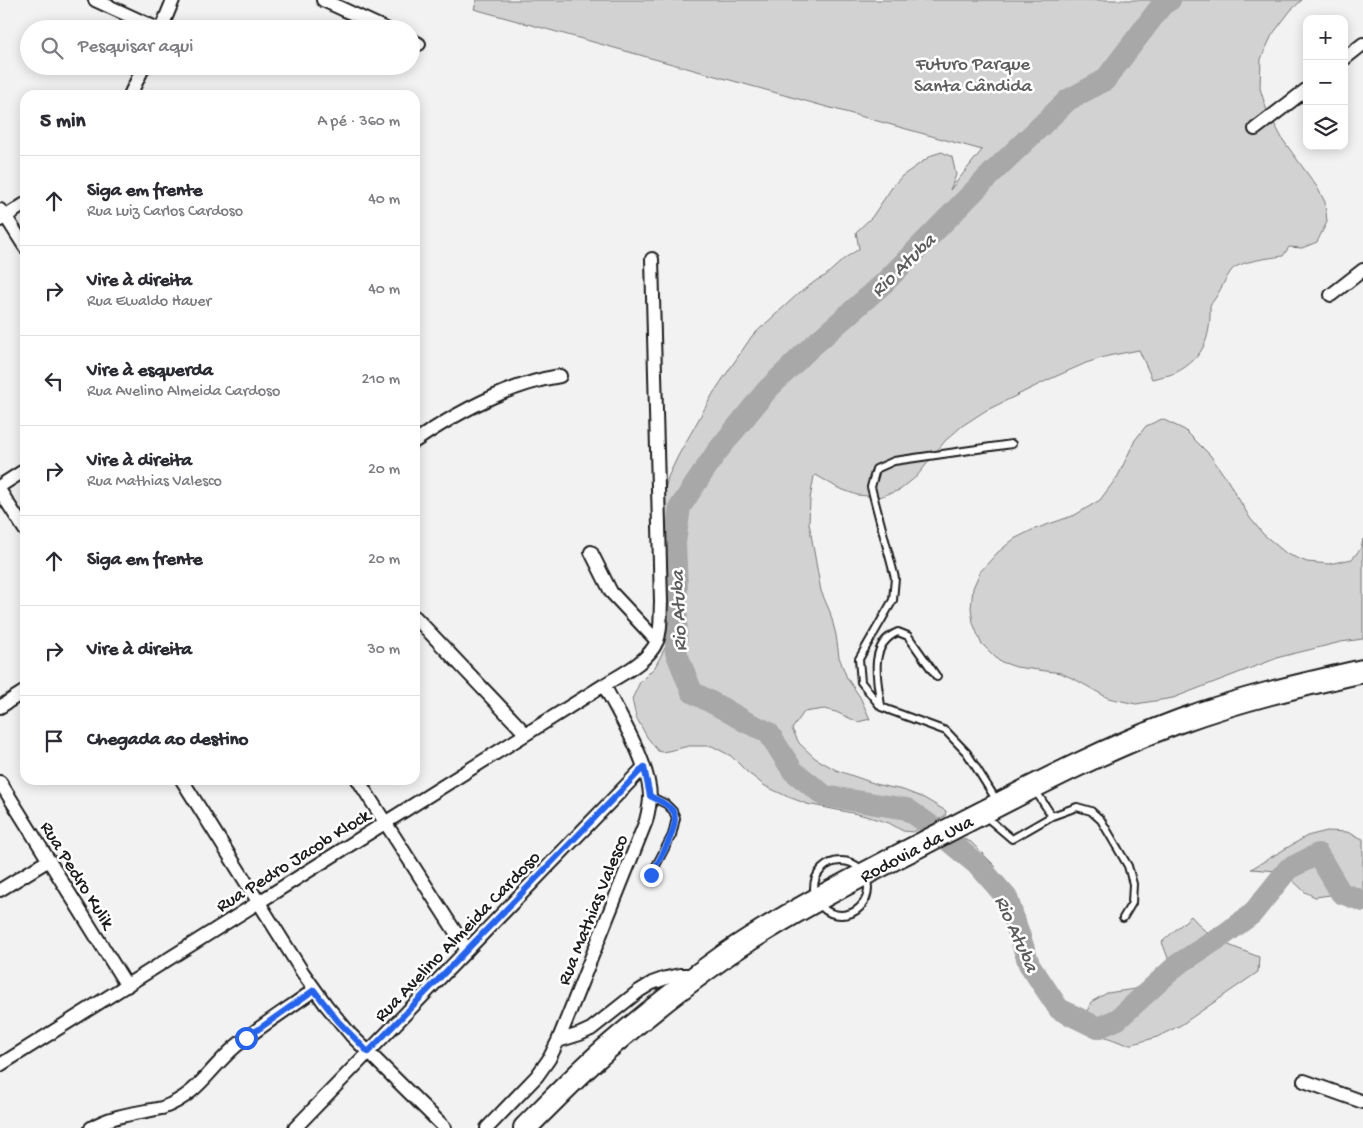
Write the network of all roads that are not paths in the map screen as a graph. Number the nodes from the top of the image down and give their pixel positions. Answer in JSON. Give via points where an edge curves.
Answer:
{"nodes":[{"id":1,"x":95,"y":0,"type":"edge"},
{"id":2,"x":174,"y":0,"type":"edge"},
{"id":3,"x":323,"y":0,"type":"edge"},
{"id":4,"x":139,"y":20,"type":"edge"},
{"id":5,"x":164,"y":20,"type":"edge"},
{"id":6,"x":366,"y":20,"type":"edge"},
{"id":7,"x":1362,"y":47,"type":"edge"},
{"id":8,"x":1348,"y":56,"type":"edge"},
{"id":9,"x":140,"y":75,"type":"edge"},
{"id":10,"x":132,"y":90,"type":"edge"},
{"id":11,"x":1303,"y":92,"type":"edge"},
{"id":12,"x":1255,"y":129,"type":"dead end"},
{"id":13,"x":20,"y":207,"type":"edge"},
{"id":14,"x":2,"y":216,"type":"edge"},
{"id":15,"x":20,"y":240,"type":"edge"},
{"id":16,"x":652,"y":258,"type":"dead end"},
{"id":17,"x":1363,"y":270,"type":"edge"},
{"id":18,"x":1331,"y":295,"type":"dead end"},
{"id":19,"x":560,"y":376,"type":"dead end"},
{"id":20,"x":420,"y":438,"type":"edge"},
{"id":21,"x":1012,"y":444,"type":"dead end"},
{"id":22,"x":20,"y":473,"type":"edge"},
{"id":23,"x":0,"y":486,"type":"edge"},
{"id":24,"x":0,"y":491,"type":"edge"},
{"id":25,"x":20,"y":522,"type":"edge"},
{"id":26,"x":591,"y":552,"type":"dead end"},
{"id":27,"x":420,"y":622,"type":"edge"},
{"id":28,"x":656,"y":641,"type":"junction"},
{"id":29,"x":1363,"y":671,"type":"edge"},
{"id":30,"x":937,"y":677,"type":"dead end"},
{"id":31,"x":604,"y":686,"type":"junction"},
{"id":32,"x":20,"y":694,"type":"edge"},
{"id":33,"x":0,"y":707,"type":"edge"},
{"id":34,"x":881,"y":707,"type":"junction"},
{"id":35,"x":526,"y":734,"type":"junction"},
{"id":36,"x":644,"y":767,"type":"junction"},
{"id":37,"x":0,"y":782,"type":"edge"},
{"id":38,"x":185,"y":785,"type":"edge"},
{"id":39,"x":361,"y":785,"type":"edge"},
{"id":40,"x":1033,"y":787,"type":"junction"},
{"id":41,"x":650,"y":796,"type":"junction"},
{"id":42,"x":981,"y":814,"type":"junction"},
{"id":43,"x":1052,"y":816,"type":"junction"},
{"id":44,"x":385,"y":823,"type":"junction"},
{"id":45,"x":49,"y":860,"type":"junction"},
{"id":46,"x":651,"y":875,"type":"dead end"},
{"id":47,"x":0,"y":890,"type":"edge"},
{"id":48,"x":258,"y":903,"type":"junction"},
{"id":49,"x":1123,"y":918,"type":"dead end"},
{"id":50,"x":467,"y":950,"type":"junction"},
{"id":51,"x":699,"y":975,"type":"junction"},
{"id":52,"x":127,"y":986,"type":"junction"},
{"id":53,"x":314,"y":990,"type":"junction"},
{"id":54,"x":558,"y":1041,"type":"junction"},
{"id":55,"x":368,"y":1052,"type":"junction"},
{"id":56,"x":0,"y":1065,"type":"edge"},
{"id":57,"x":1304,"y":1081,"type":"dead end"},
{"id":58,"x":1363,"y":1102,"type":"edge"},
{"id":59,"x":91,"y":1128,"type":"edge"},
{"id":60,"x":295,"y":1128,"type":"edge"},
{"id":61,"x":445,"y":1128,"type":"edge"},
{"id":62,"x":487,"y":1128,"type":"edge"},
{"id":63,"x":525,"y":1128,"type":"edge"}],
"edges":[{"from":1,"to":4,"type":"street"},
{"from":2,"to":5,"type":"street"},
{"from":3,"to":6,"type":"street"},
{"from":7,"to":8,"type":"street"},
{"from":9,"to":10,"type":"street"},
{"from":11,"to":12,"type":"street"},
{"from":13,"to":14,"type":"street"},
{"from":14,"to":15,"type":"street"},
{"from":16,"to":28,"type":"street","via":[[660,602],[660,631]]},
{"from":17,"to":18,"type":"street"},
{"from":19,"to":20,"type":"street","via":[[514,388]]},
{"from":21,"to":34,"type":"lane","via":[[894,461],[876,469],[871,487],[895,578],[893,600],[859,659],[861,682]]},
{"from":22,"to":23,"type":"street"},
{"from":24,"to":25,"type":"street"},
{"from":26,"to":28,"type":"street","via":[[611,592]]},
{"from":27,"to":35,"type":"street"},
{"from":28,"to":31,"type":"street","name":"Rua Pedro Jacob Klock","via":[[645,657]]},
{"from":29,"to":40,"type":"highway","name":"Rodovia da Uva","via":[[1251,698],[1181,721]]},
{"from":30,"to":34,"type":"lane","via":[[908,636],[898,632],[889,635],[879,649],[876,673]]},
{"from":31,"to":35,"type":"street","name":"Rua Pedro Jacob Klock"},
{"from":31,"to":36,"type":"street","name":"Rua Mathias Valesco"},
{"from":32,"to":33,"type":"street"},
{"from":34,"to":42,"type":"lane","via":[[946,731],[967,753]]},
{"from":35,"to":44,"type":"street","name":"Rua Pedro Jacob Klock"},
{"from":36,"to":41,"type":"street","name":"Rua Mathias Valesco"},
{"from":36,"to":50,"type":"street","name":"Rua Avelino Almeida Cardoso"},
{"from":37,"to":45,"type":"street","name":"Rua Pedro Kulik"},
{"from":38,"to":48,"type":"street"},
{"from":39,"to":44,"type":"street"},
{"from":40,"to":42,"type":"highway","name":"Rodovia da Uva"},
{"from":40,"to":43,"type":"lane"},
{"from":41,"to":46,"type":"lane","via":[[666,804],[676,818],[672,836]]},
{"from":41,"to":54,"type":"street","name":"Rua Mathias Valesco","via":[[646,821]]},
{"from":42,"to":43,"type":"lane","via":[[1012,839]]},
{"from":42,"to":51,"type":"highway","name":"Rodovia da Uva","via":[[817,900]]},
{"from":43,"to":49,"type":"lane","via":[[1077,807],[1091,811],[1101,820],[1128,866],[1133,884],[1132,903]]},
{"from":44,"to":48,"type":"street","name":"Rua Pedro Jacob Klock"},
{"from":44,"to":50,"type":"street"},
{"from":45,"to":47,"type":"street"},
{"from":45,"to":52,"type":"street","name":"Rua Pedro Kulik"},
{"from":48,"to":52,"type":"street","name":"Rua Pedro Jacob Klock"},
{"from":48,"to":53,"type":"street"},
{"from":50,"to":55,"type":"street","name":"Rua Avelino Almeida Cardoso"},
{"from":51,"to":54,"type":"street","via":[[666,978],[652,983],[591,1029]]},
{"from":51,"to":63,"type":"highway","name":"Rodovia da Uva","via":[[631,1027]]},
{"from":52,"to":56,"type":"street","name":"Rua Pedro Jacob Klock"},
{"from":53,"to":55,"type":"street"},
{"from":53,"to":59,"type":"street","via":[[236,1046],[187,1095],[162,1108],[111,1118]]},
{"from":54,"to":62,"type":"street","name":"Rua Mathias Valesco","via":[[537,1076]]},
{"from":55,"to":60,"type":"street","name":"Rua Avelino Almeida Cardoso"},
{"from":55,"to":61,"type":"street"},
{"from":57,"to":58,"type":"street"}]}
